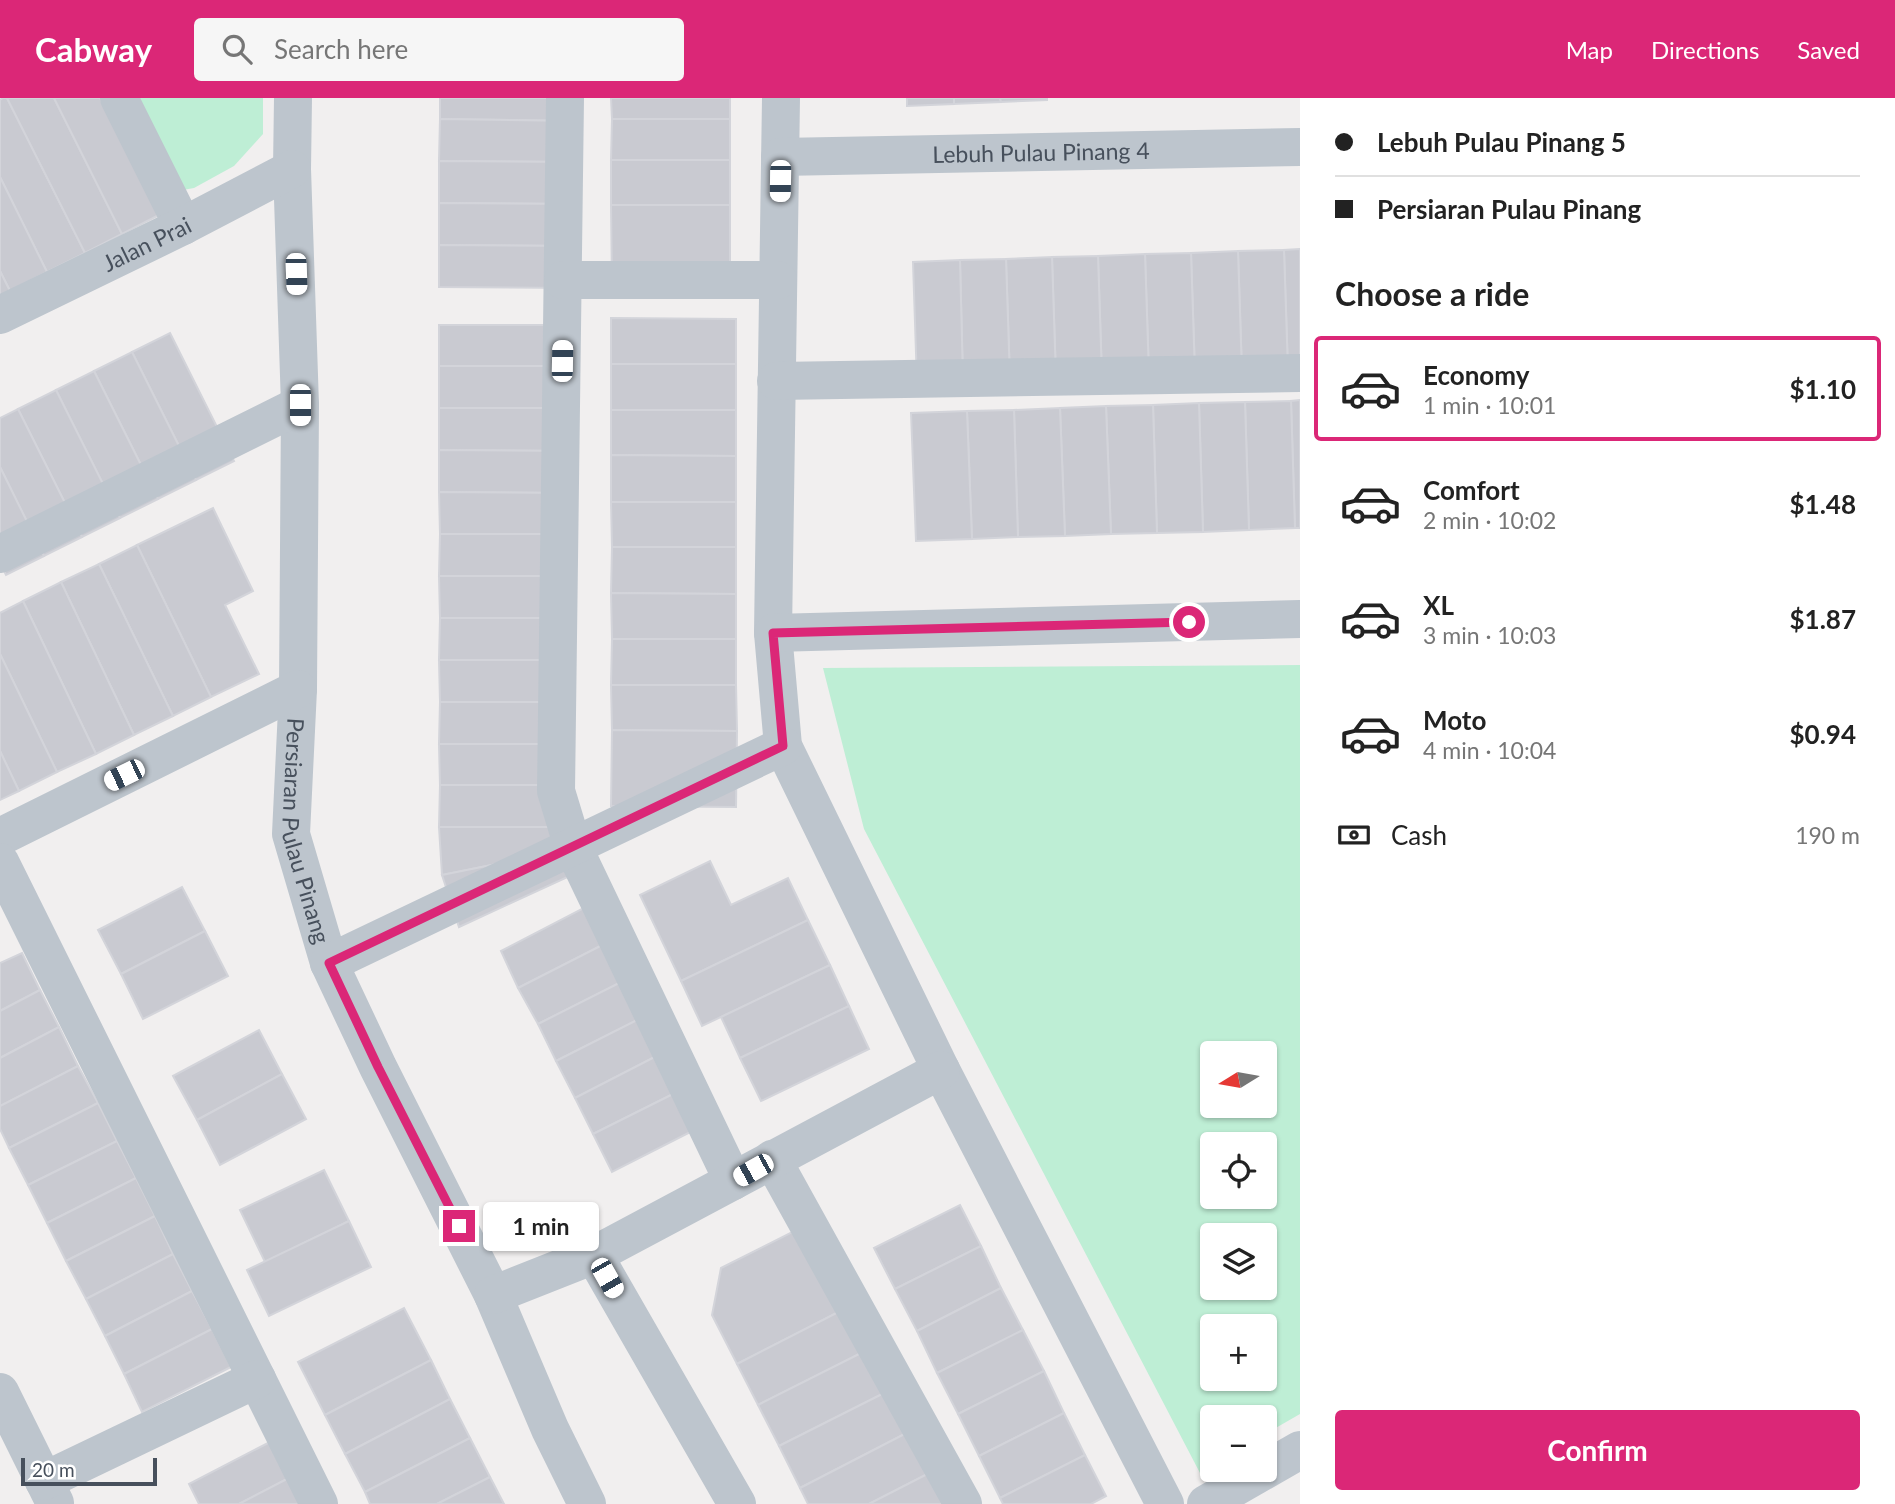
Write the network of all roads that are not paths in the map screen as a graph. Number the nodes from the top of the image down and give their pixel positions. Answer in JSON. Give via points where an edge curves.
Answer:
{"nodes":[{"id":1,"x":119,"y":98,"type":"edge"},
{"id":2,"x":293,"y":98,"type":"edge"},
{"id":3,"x":565,"y":98,"type":"edge"},
{"id":4,"x":781,"y":98,"type":"edge"},
{"id":5,"x":1300,"y":146,"type":"edge"},
{"id":6,"x":780,"y":157,"type":"junction"},
{"id":7,"x":292,"y":169,"type":"junction"},
{"id":8,"x":183,"y":226,"type":"junction"},
{"id":9,"x":563,"y":280,"type":"junction"},
{"id":10,"x":778,"y":280,"type":"junction"},
{"id":11,"x":0,"y":315,"type":"edge"},
{"id":12,"x":1300,"y":373,"type":"edge"},
{"id":13,"x":776,"y":381,"type":"junction"},
{"id":14,"x":300,"y":405,"type":"junction"},
{"id":15,"x":0,"y":554,"type":"edge"},
{"id":16,"x":1300,"y":620,"type":"edge"},
{"id":17,"x":773,"y":633,"type":"junction"},
{"id":18,"x":298,"y":689,"type":"junction"},
{"id":19,"x":783,"y":746,"type":"junction"},
{"id":20,"x":0,"y":837,"type":"edge"},
{"id":21,"x":573,"y":847,"type":"junction"},
{"id":22,"x":0,"y":862,"type":"edge"},
{"id":23,"x":329,"y":963,"type":"junction"},
{"id":24,"x":940,"y":1070,"type":"junction"},
{"id":25,"x":772,"y":1159,"type":"junction"},
{"id":26,"x":733,"y":1181,"type":"junction"},
{"id":27,"x":594,"y":1255,"type":"junction"},
{"id":28,"x":493,"y":1295,"type":"junction"},
{"id":29,"x":257,"y":1379,"type":"junction"},
{"id":30,"x":0,"y":1392,"type":"edge"},
{"id":31,"x":1300,"y":1450,"type":"edge"},
{"id":32,"x":50,"y":1493,"type":"edge"},
{"id":33,"x":319,"y":1504,"type":"edge"},
{"id":34,"x":587,"y":1504,"type":"edge"},
{"id":35,"x":737,"y":1504,"type":"edge"},
{"id":36,"x":963,"y":1504,"type":"edge"},
{"id":37,"x":1165,"y":1504,"type":"edge"},
{"id":38,"x":1206,"y":1504,"type":"edge"}],
"edges":[{"from":1,"to":8,"type":"street"},
{"from":2,"to":7,"type":"street","name":"Persiaran Pulau Pinang"},
{"from":3,"to":9,"type":"street"},
{"from":4,"to":6,"type":"street"},
{"from":5,"to":6,"type":"street","name":"Lebuh Pulau Pinang 4"},
{"from":6,"to":10,"type":"street"},
{"from":7,"to":8,"type":"street","name":"Jalan Prai"},
{"from":7,"to":14,"type":"street","name":"Persiaran Pulau Pinang"},
{"from":8,"to":11,"type":"street","name":"Jalan Prai"},
{"from":9,"to":10,"type":"street"},
{"from":9,"to":21,"type":"street","via":[[556,790]]},
{"from":10,"to":13,"type":"street"},
{"from":12,"to":13,"type":"street"},
{"from":13,"to":17,"type":"street"},
{"from":14,"to":15,"type":"street"},
{"from":14,"to":18,"type":"street","name":"Persiaran Pulau Pinang"},
{"from":16,"to":17,"type":"street"},
{"from":17,"to":19,"type":"street"},
{"from":18,"to":20,"type":"street"},
{"from":18,"to":23,"type":"street","name":"Persiaran Pulau Pinang","via":[[291,834]]},
{"from":19,"to":21,"type":"street"},
{"from":19,"to":24,"type":"street"},
{"from":21,"to":23,"type":"street"},
{"from":21,"to":26,"type":"street"},
{"from":22,"to":29,"type":"street"},
{"from":23,"to":28,"type":"street","name":"Persiaran Pulau Pinang"},
{"from":24,"to":25,"type":"street"},
{"from":24,"to":37,"type":"street"},
{"from":25,"to":26,"type":"street"},
{"from":25,"to":36,"type":"street"},
{"from":26,"to":27,"type":"street"},
{"from":27,"to":28,"type":"street"},
{"from":27,"to":35,"type":"street"},
{"from":28,"to":34,"type":"street","name":"Persiaran Pulau Pinang"},
{"from":29,"to":32,"type":"street"},
{"from":29,"to":33,"type":"street"},
{"from":30,"to":32,"type":"street"},
{"from":31,"to":38,"type":"street"}]}
